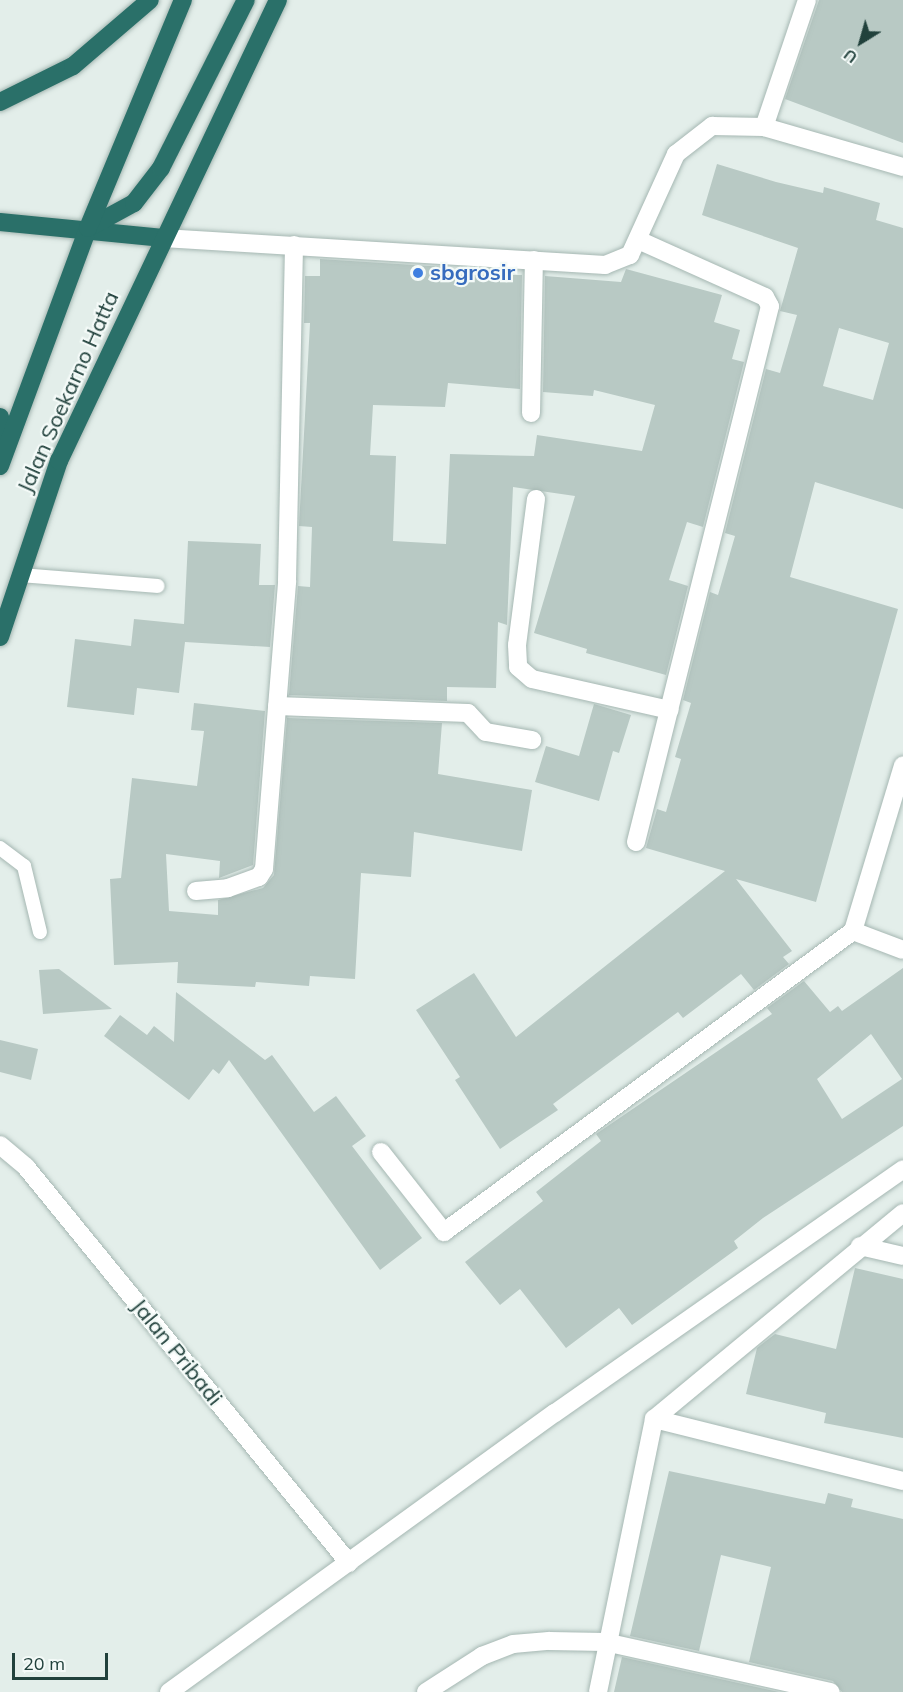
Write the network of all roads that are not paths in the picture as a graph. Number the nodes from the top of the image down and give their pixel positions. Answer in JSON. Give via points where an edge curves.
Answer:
{"nodes":[{"id":1,"x":150,"y":0,"type":"edge"},
{"id":2,"x":183,"y":0,"type":"edge"},
{"id":3,"x":246,"y":0,"type":"edge"},
{"id":4,"x":278,"y":0,"type":"edge"},
{"id":5,"x":807,"y":0,"type":"edge"},
{"id":6,"x":0,"y":102,"type":"edge"},
{"id":7,"x":764,"y":127,"type":"junction"},
{"id":8,"x":903,"y":167,"type":"edge"},
{"id":9,"x":0,"y":222,"type":"edge"},
{"id":10,"x":88,"y":228,"type":"junction"},
{"id":11,"x":163,"y":237,"type":"junction"},
{"id":12,"x":638,"y":240,"type":"junction"},
{"id":13,"x":294,"y":245,"type":"junction"},
{"id":14,"x":534,"y":260,"type":"junction"},
{"id":15,"x":531,"y":413,"type":"dead end"},
{"id":16,"x":0,"y":417,"type":"edge"},
{"id":17,"x":6,"y":447,"type":"junction"},
{"id":18,"x":0,"y":466,"type":"edge"},
{"id":19,"x":536,"y":499,"type":"dead end"},
{"id":20,"x":21,"y":575,"type":"junction"},
{"id":21,"x":158,"y":586,"type":"dead end"},
{"id":22,"x":0,"y":637,"type":"edge"},
{"id":23,"x":277,"y":706,"type":"junction"},
{"id":24,"x":670,"y":710,"type":"junction"},
{"id":25,"x":532,"y":740,"type":"dead end"},
{"id":26,"x":903,"y":765,"type":"edge"},
{"id":27,"x":636,"y":842,"type":"dead end"},
{"id":28,"x":0,"y":848,"type":"edge"},
{"id":29,"x":196,"y":891,"type":"dead end"},
{"id":30,"x":853,"y":931,"type":"junction"},
{"id":31,"x":40,"y":932,"type":"dead end"},
{"id":32,"x":903,"y":950,"type":"edge"},
{"id":33,"x":0,"y":1145,"type":"edge"},
{"id":34,"x":381,"y":1152,"type":"dead end"},
{"id":35,"x":903,"y":1169,"type":"edge"},
{"id":36,"x":903,"y":1214,"type":"edge"},
{"id":37,"x":860,"y":1246,"type":"junction"},
{"id":38,"x":903,"y":1257,"type":"edge"},
{"id":39,"x":654,"y":1419,"type":"junction"},
{"id":40,"x":903,"y":1481,"type":"edge"},
{"id":41,"x":349,"y":1563,"type":"junction"},
{"id":42,"x":605,"y":1642,"type":"junction"},
{"id":43,"x":169,"y":1692,"type":"edge"},
{"id":44,"x":426,"y":1692,"type":"edge"},
{"id":45,"x":598,"y":1692,"type":"edge"},
{"id":46,"x":831,"y":1692,"type":"edge"}],
"edges":[{"from":1,"to":6,"type":"highway","via":[[73,66]]},
{"from":2,"to":10,"type":"highway","name":"Jalan Soekarno Hatta"},
{"from":3,"to":10,"type":"highway","via":[[161,168],[134,203]]},
{"from":4,"to":11,"type":"highway","name":"Jalan Soekarno Hatta"},
{"from":5,"to":7,"type":"street"},
{"from":7,"to":8,"type":"street"},
{"from":7,"to":12,"type":"street","via":[[712,126],[688,141],[676,154]]},
{"from":9,"to":10,"type":"highway"},
{"from":10,"to":11,"type":"highway"},
{"from":10,"to":17,"type":"highway","name":"Jalan Soekarno Hatta"},
{"from":11,"to":13,"type":"street"},
{"from":11,"to":20,"type":"highway","name":"Jalan Soekarno Hatta","via":[[59,461]]},
{"from":12,"to":14,"type":"street","via":[[630,255],[616,264]]},
{"from":12,"to":24,"type":"street","via":[[765,297],[770,306]]},
{"from":13,"to":14,"type":"street"},
{"from":13,"to":23,"type":"street","via":[[286,581]]},
{"from":14,"to":15,"type":"street"},
{"from":16,"to":17,"type":"highway"},
{"from":17,"to":18,"type":"highway","name":"Jalan Soekarno Hatta"},
{"from":19,"to":24,"type":"street","via":[[517,645],[518,667],[532,679]]},
{"from":20,"to":21,"type":"lane"},
{"from":20,"to":22,"type":"highway","name":"Jalan Soekarno Hatta"},
{"from":23,"to":25,"type":"street","via":[[468,713],[486,732]]},
{"from":23,"to":29,"type":"street","via":[[262,873],[228,888]]},
{"from":24,"to":27,"type":"street"},
{"from":26,"to":30,"type":"street"},
{"from":28,"to":31,"type":"lane","via":[[24,866]]},
{"from":30,"to":32,"type":"street"},
{"from":30,"to":34,"type":"street","via":[[444,1232]]},
{"from":33,"to":41,"type":"street","name":"Jalan Pribadi","via":[[26,1167]]},
{"from":35,"to":41,"type":"street"},
{"from":36,"to":37,"type":"street"},
{"from":37,"to":38,"type":"street"},
{"from":37,"to":39,"type":"street"},
{"from":39,"to":40,"type":"street"},
{"from":39,"to":42,"type":"street"},
{"from":41,"to":43,"type":"street"},
{"from":42,"to":44,"type":"street","via":[[513,1644],[482,1656]]},
{"from":42,"to":45,"type":"street"},
{"from":42,"to":46,"type":"street"}]}
